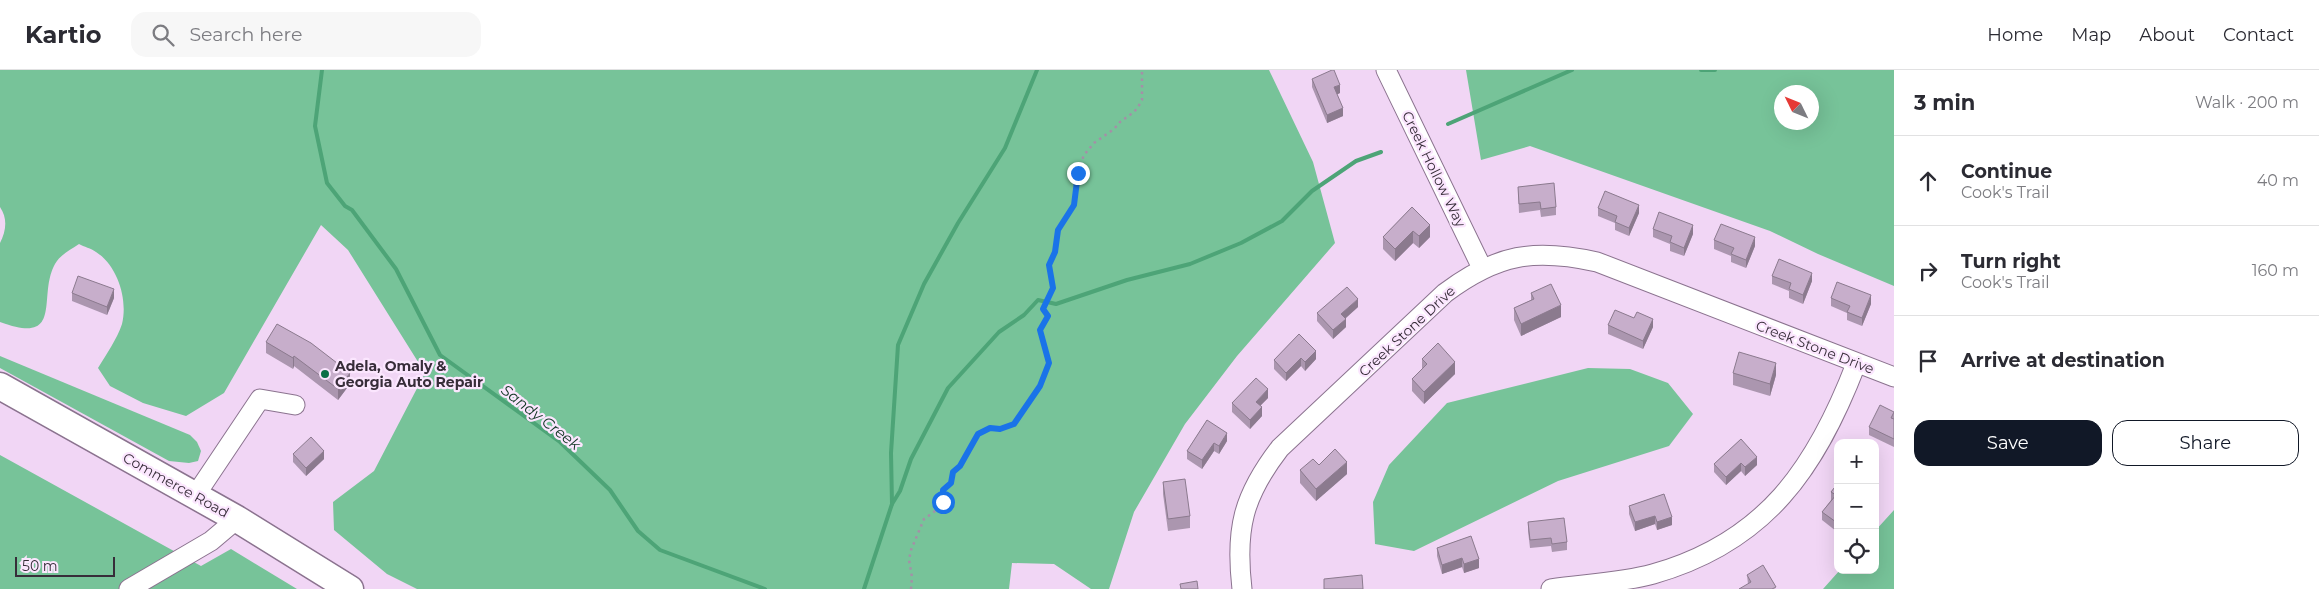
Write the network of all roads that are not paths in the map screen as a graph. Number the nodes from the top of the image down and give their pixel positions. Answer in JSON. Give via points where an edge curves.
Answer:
{"nodes":[{"id":1,"x":1386,"y":70,"type":"edge"},
{"id":2,"x":1482,"y":268,"type":"junction"},
{"id":3,"x":1856,"y":364,"type":"junction"},
{"id":4,"x":1894,"y":377,"type":"edge"},
{"id":5,"x":0,"y":386,"type":"edge"},
{"id":6,"x":296,"y":405,"type":"dead end"},
{"id":7,"x":195,"y":496,"type":"junction"},
{"id":8,"x":237,"y":519,"type":"junction"},
{"id":9,"x":129,"y":589,"type":"edge"},
{"id":10,"x":350,"y":589,"type":"edge"},
{"id":11,"x":1242,"y":589,"type":"edge"},
{"id":12,"x":1551,"y":589,"type":"edge"}],
"edges":[{"from":1,"to":2,"type":"street","name":"Creek Hollow Way"},
{"from":2,"to":3,"type":"street","name":"Creek Stone Drive","via":[[1525,256],[1559,255],[1597,262]]},
{"from":2,"to":11,"type":"street","name":"Creek Stone Drive","via":[[1445,293],[1269,462],[1257,479],[1244,513],[1240,537]]},
{"from":3,"to":4,"type":"street","name":"Creek Stone Drive"},
{"from":3,"to":12,"type":"street","via":[[1813,456],[1797,480],[1752,523],[1704,554],[1653,574]]},
{"from":5,"to":7,"type":"highway","name":"Commerce Road"},
{"from":6,"to":7,"type":"street","via":[[260,399]]},
{"from":7,"to":8,"type":"highway","name":"Commerce Road"},
{"from":8,"to":9,"type":"street","via":[[211,541]]},
{"from":8,"to":10,"type":"highway","name":"Commerce Road"}]}
